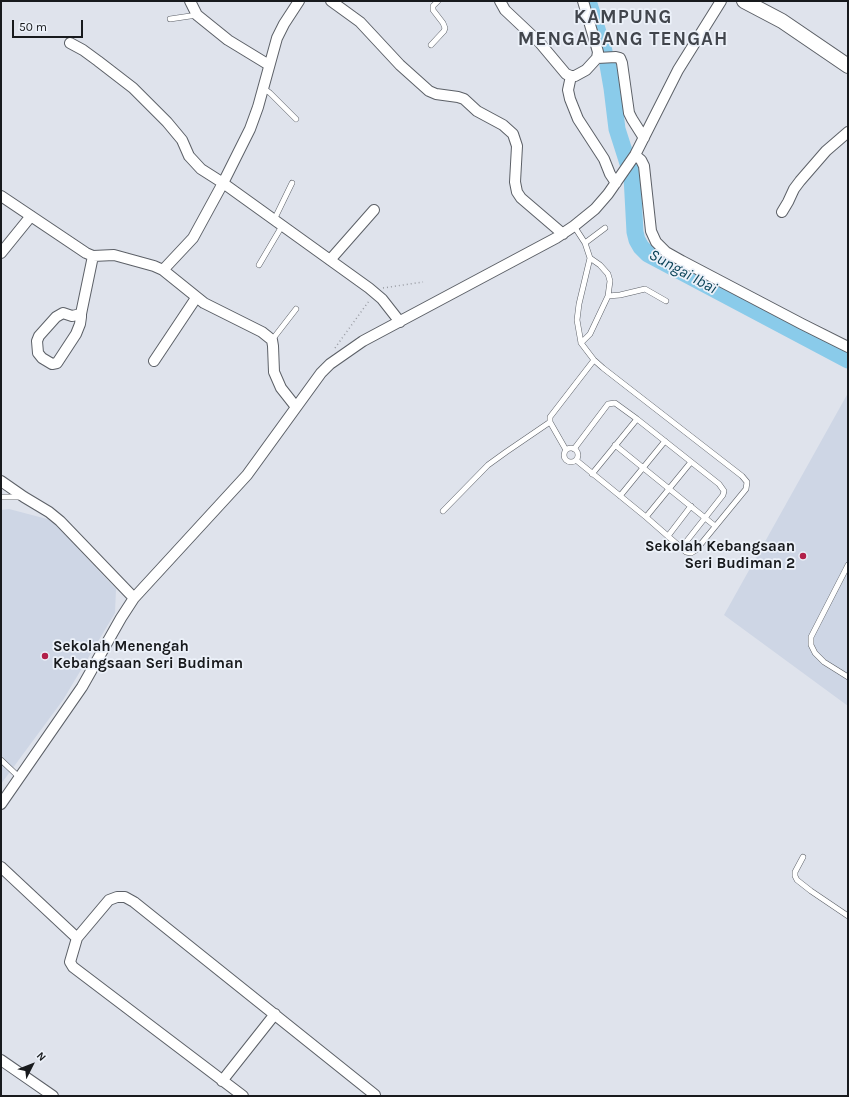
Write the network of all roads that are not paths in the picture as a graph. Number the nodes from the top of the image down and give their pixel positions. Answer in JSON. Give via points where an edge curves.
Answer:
{"nodes":[{"id":1,"x":190,"y":1,"type":"edge"},
{"id":2,"x":300,"y":1,"type":"edge"},
{"id":3,"x":331,"y":1,"type":"edge"},
{"id":4,"x":438,"y":1,"type":"edge"},
{"id":5,"x":500,"y":1,"type":"edge"},
{"id":6,"x":584,"y":1,"type":"edge"},
{"id":7,"x":721,"y":1,"type":"edge"},
{"id":8,"x":744,"y":1,"type":"edge"},
{"id":9,"x":197,"y":15,"type":"junction"},
{"id":10,"x":170,"y":20,"type":"dead end"},
{"id":11,"x":70,"y":43,"type":"dead end"},
{"id":12,"x":431,"y":45,"type":"dead end"},
{"id":13,"x":597,"y":58,"type":"junction"},
{"id":14,"x":269,"y":65,"type":"junction"},
{"id":15,"x":848,"y":66,"type":"edge"},
{"id":16,"x":571,"y":76,"type":"junction"},
{"id":17,"x":263,"y":88,"type":"junction"},
{"id":18,"x":296,"y":119,"type":"dead end"},
{"id":19,"x":848,"y":132,"type":"edge"},
{"id":20,"x":644,"y":138,"type":"junction"},
{"id":21,"x":635,"y":156,"type":"junction"},
{"id":22,"x":223,"y":183,"type":"junction"},
{"id":23,"x":616,"y":183,"type":"junction"},
{"id":24,"x":292,"y":184,"type":"dead end"},
{"id":25,"x":1,"y":196,"type":"edge"},
{"id":26,"x":374,"y":210,"type":"dead end"},
{"id":27,"x":782,"y":212,"type":"dead end"},
{"id":28,"x":31,"y":216,"type":"junction"},
{"id":29,"x":274,"y":220,"type":"junction"},
{"id":30,"x":282,"y":226,"type":"junction"},
{"id":31,"x":574,"y":226,"type":"junction"},
{"id":32,"x":605,"y":228,"type":"dead end"},
{"id":33,"x":562,"y":234,"type":"junction"},
{"id":34,"x":585,"y":243,"type":"junction"},
{"id":35,"x":1,"y":253,"type":"edge"},
{"id":36,"x":93,"y":256,"type":"junction"},
{"id":37,"x":590,"y":258,"type":"junction"},
{"id":38,"x":330,"y":260,"type":"junction"},
{"id":39,"x":259,"y":265,"type":"dead end"},
{"id":40,"x":163,"y":270,"type":"junction"},
{"id":41,"x":608,"y":296,"type":"junction"},
{"id":42,"x":196,"y":298,"type":"junction"},
{"id":43,"x":666,"y":301,"type":"dead end"},
{"id":44,"x":296,"y":309,"type":"dead end"},
{"id":45,"x":81,"y":314,"type":"junction"},
{"id":46,"x":400,"y":322,"type":"junction"},
{"id":47,"x":272,"y":340,"type":"junction"},
{"id":48,"x":582,"y":343,"type":"junction"},
{"id":49,"x":848,"y":347,"type":"edge"},
{"id":50,"x":594,"y":360,"type":"junction"},
{"id":51,"x":154,"y":361,"type":"dead end"},
{"id":52,"x":296,"y":406,"type":"junction"},
{"id":53,"x":637,"y":418,"type":"junction"},
{"id":54,"x":550,"y":422,"type":"junction"},
{"id":55,"x":664,"y":441,"type":"junction"},
{"id":56,"x":616,"y":445,"type":"junction"},
{"id":57,"x":574,"y":449,"type":"junction"},
{"id":58,"x":566,"y":450,"type":"junction"},
{"id":59,"x":576,"y":460,"type":"junction"},
{"id":60,"x":691,"y":462,"type":"junction"},
{"id":61,"x":643,"y":467,"type":"junction"},
{"id":62,"x":592,"y":474,"type":"junction"},
{"id":63,"x":1,"y":481,"type":"edge"},
{"id":64,"x":670,"y":489,"type":"junction"},
{"id":65,"x":620,"y":496,"type":"junction"},
{"id":66,"x":1,"y":497,"type":"edge"},
{"id":67,"x":24,"y":497,"type":"junction"},
{"id":68,"x":691,"y":506,"type":"junction"},
{"id":69,"x":443,"y":511,"type":"dead end"},
{"id":70,"x":646,"y":517,"type":"junction"},
{"id":71,"x":705,"y":518,"type":"junction"},
{"id":72,"x":715,"y":526,"type":"junction"},
{"id":73,"x":668,"y":536,"type":"junction"},
{"id":74,"x":682,"y":547,"type":"junction"},
{"id":75,"x":848,"y":565,"type":"edge"},
{"id":76,"x":134,"y":598,"type":"junction"},
{"id":77,"x":848,"y":677,"type":"edge"},
{"id":78,"x":1,"y":760,"type":"edge"},
{"id":79,"x":20,"y":778,"type":"junction"},
{"id":80,"x":1,"y":804,"type":"edge"},
{"id":81,"x":802,"y":857,"type":"dead end"},
{"id":82,"x":1,"y":867,"type":"edge"},
{"id":83,"x":848,"y":916,"type":"edge"},
{"id":84,"x":78,"y":938,"type":"junction"},
{"id":85,"x":274,"y":1014,"type":"junction"},
{"id":86,"x":1,"y":1060,"type":"edge"},
{"id":87,"x":222,"y":1081,"type":"junction"},
{"id":88,"x":376,"y":1095,"type":"dead end"},
{"id":89,"x":53,"y":1096,"type":"edge"},
{"id":90,"x":243,"y":1096,"type":"edge"}],
"edges":[{"from":1,"to":9,"type":"street"},
{"from":2,"to":14,"type":"street","via":[[277,38]]},
{"from":3,"to":33,"type":"street","via":[[360,22],[429,92],[464,100],[513,134],[517,146],[517,192]]},
{"from":4,"to":12,"type":"lane","via":[[433,10],[445,28]]},
{"from":5,"to":16,"type":"street","via":[[505,10],[540,43],[566,74]]},
{"from":6,"to":13,"type":"street","via":[[598,52]]},
{"from":7,"to":20,"type":"street","via":[[678,70]]},
{"from":8,"to":15,"type":"main road","via":[[782,21]]},
{"from":9,"to":10,"type":"lane"},
{"from":9,"to":14,"type":"street","via":[[228,40]]},
{"from":11,"to":22,"type":"street","via":[[133,88],[182,140],[196,165]]},
{"from":13,"to":16,"type":"street","via":[[586,70]]},
{"from":13,"to":20,"type":"street","via":[[620,58],[629,113]]},
{"from":14,"to":17,"type":"street"},
{"from":16,"to":23,"type":"street","via":[[568,90],[578,119]]},
{"from":17,"to":18,"type":"lane"},
{"from":17,"to":22,"type":"street","via":[[250,129]]},
{"from":19,"to":27,"type":"street","via":[[800,181]]},
{"from":20,"to":21,"type":"street"},
{"from":21,"to":23,"type":"street"},
{"from":21,"to":49,"type":"street","via":[[644,166],[651,231],[656,242],[666,252]]},
{"from":22,"to":29,"type":"street"},
{"from":22,"to":40,"type":"street","via":[[193,238]]},
{"from":23,"to":31,"type":"street","via":[[595,209]]},
{"from":24,"to":29,"type":"lane"},
{"from":25,"to":28,"type":"street"},
{"from":26,"to":38,"type":"street"},
{"from":28,"to":35,"type":"street"},
{"from":28,"to":36,"type":"street"},
{"from":29,"to":30,"type":"street"},
{"from":30,"to":38,"type":"street"},
{"from":30,"to":39,"type":"lane"},
{"from":31,"to":33,"type":"street"},
{"from":31,"to":34,"type":"lane"},
{"from":32,"to":34,"type":"lane"},
{"from":33,"to":46,"type":"street"},
{"from":34,"to":37,"type":"lane"},
{"from":36,"to":40,"type":"street","via":[[114,255]]},
{"from":36,"to":45,"type":"street"},
{"from":37,"to":41,"type":"lane","via":[[608,274]]},
{"from":37,"to":48,"type":"lane","via":[[577,320]]},
{"from":38,"to":46,"type":"street","via":[[382,299]]},
{"from":40,"to":42,"type":"street"},
{"from":41,"to":43,"type":"lane","via":[[645,289]]},
{"from":41,"to":48,"type":"lane","via":[[590,334]]},
{"from":42,"to":47,"type":"street","via":[[262,332]]},
{"from":42,"to":51,"type":"street"},
{"from":44,"to":47,"type":"lane"},
{"from":45,"to":45,"type":"street","via":[[76,334],[59,362],[52,364],[42,358],[38,353],[37,341],[56,316],[63,313],[72,316]]},
{"from":46,"to":52,"type":"street","via":[[363,341],[330,364]]},
{"from":47,"to":52,"type":"street","via":[[274,372],[281,388]]},
{"from":48,"to":50,"type":"lane"},
{"from":50,"to":54,"type":"lane","via":[[554,411]]},
{"from":50,"to":72,"type":"lane","via":[[747,482],[746,488]]},
{"from":52,"to":76,"type":"street","via":[[247,474]]},
{"from":53,"to":55,"type":"lane"},
{"from":53,"to":56,"type":"lane"},
{"from":53,"to":57,"type":"lane","via":[[615,403],[608,404]]},
{"from":54,"to":58,"type":"lane"},
{"from":54,"to":69,"type":"lane","via":[[488,465]]},
{"from":55,"to":60,"type":"lane"},
{"from":55,"to":61,"type":"lane"},
{"from":56,"to":61,"type":"lane"},
{"from":56,"to":62,"type":"lane"},
{"from":57,"to":58,"type":"lane"},
{"from":57,"to":59,"type":"lane","via":[[578,454]]},
{"from":58,"to":59,"type":"lane","via":[[566,460]]},
{"from":59,"to":62,"type":"lane"},
{"from":60,"to":64,"type":"lane"},
{"from":60,"to":71,"type":"lane","via":[[724,491],[724,495]]},
{"from":61,"to":64,"type":"lane"},
{"from":61,"to":65,"type":"lane"},
{"from":62,"to":65,"type":"lane"},
{"from":63,"to":67,"type":"street"},
{"from":64,"to":68,"type":"lane"},
{"from":64,"to":70,"type":"lane"},
{"from":65,"to":70,"type":"lane"},
{"from":66,"to":67,"type":"lane"},
{"from":67,"to":76,"type":"street","via":[[60,521]]},
{"from":68,"to":71,"type":"lane"},
{"from":68,"to":73,"type":"lane"},
{"from":70,"to":73,"type":"lane"},
{"from":71,"to":72,"type":"lane"},
{"from":71,"to":74,"type":"lane"},
{"from":72,"to":74,"type":"lane","via":[[696,550],[686,552]]},
{"from":73,"to":74,"type":"lane"},
{"from":75,"to":77,"type":"lane","via":[[811,636],[811,645],[815,654],[824,662]]},
{"from":76,"to":79,"type":"street","via":[[82,687]]},
{"from":78,"to":79,"type":"lane"},
{"from":79,"to":80,"type":"street"},
{"from":81,"to":83,"type":"lane","via":[[795,872],[797,880]]},
{"from":82,"to":84,"type":"street"},
{"from":84,"to":85,"type":"street","via":[[109,900],[125,897]]},
{"from":84,"to":87,"type":"street","via":[[70,962],[73,967]]},
{"from":85,"to":87,"type":"street"},
{"from":85,"to":88,"type":"street"},
{"from":86,"to":89,"type":"street"},
{"from":87,"to":90,"type":"street"}]}
